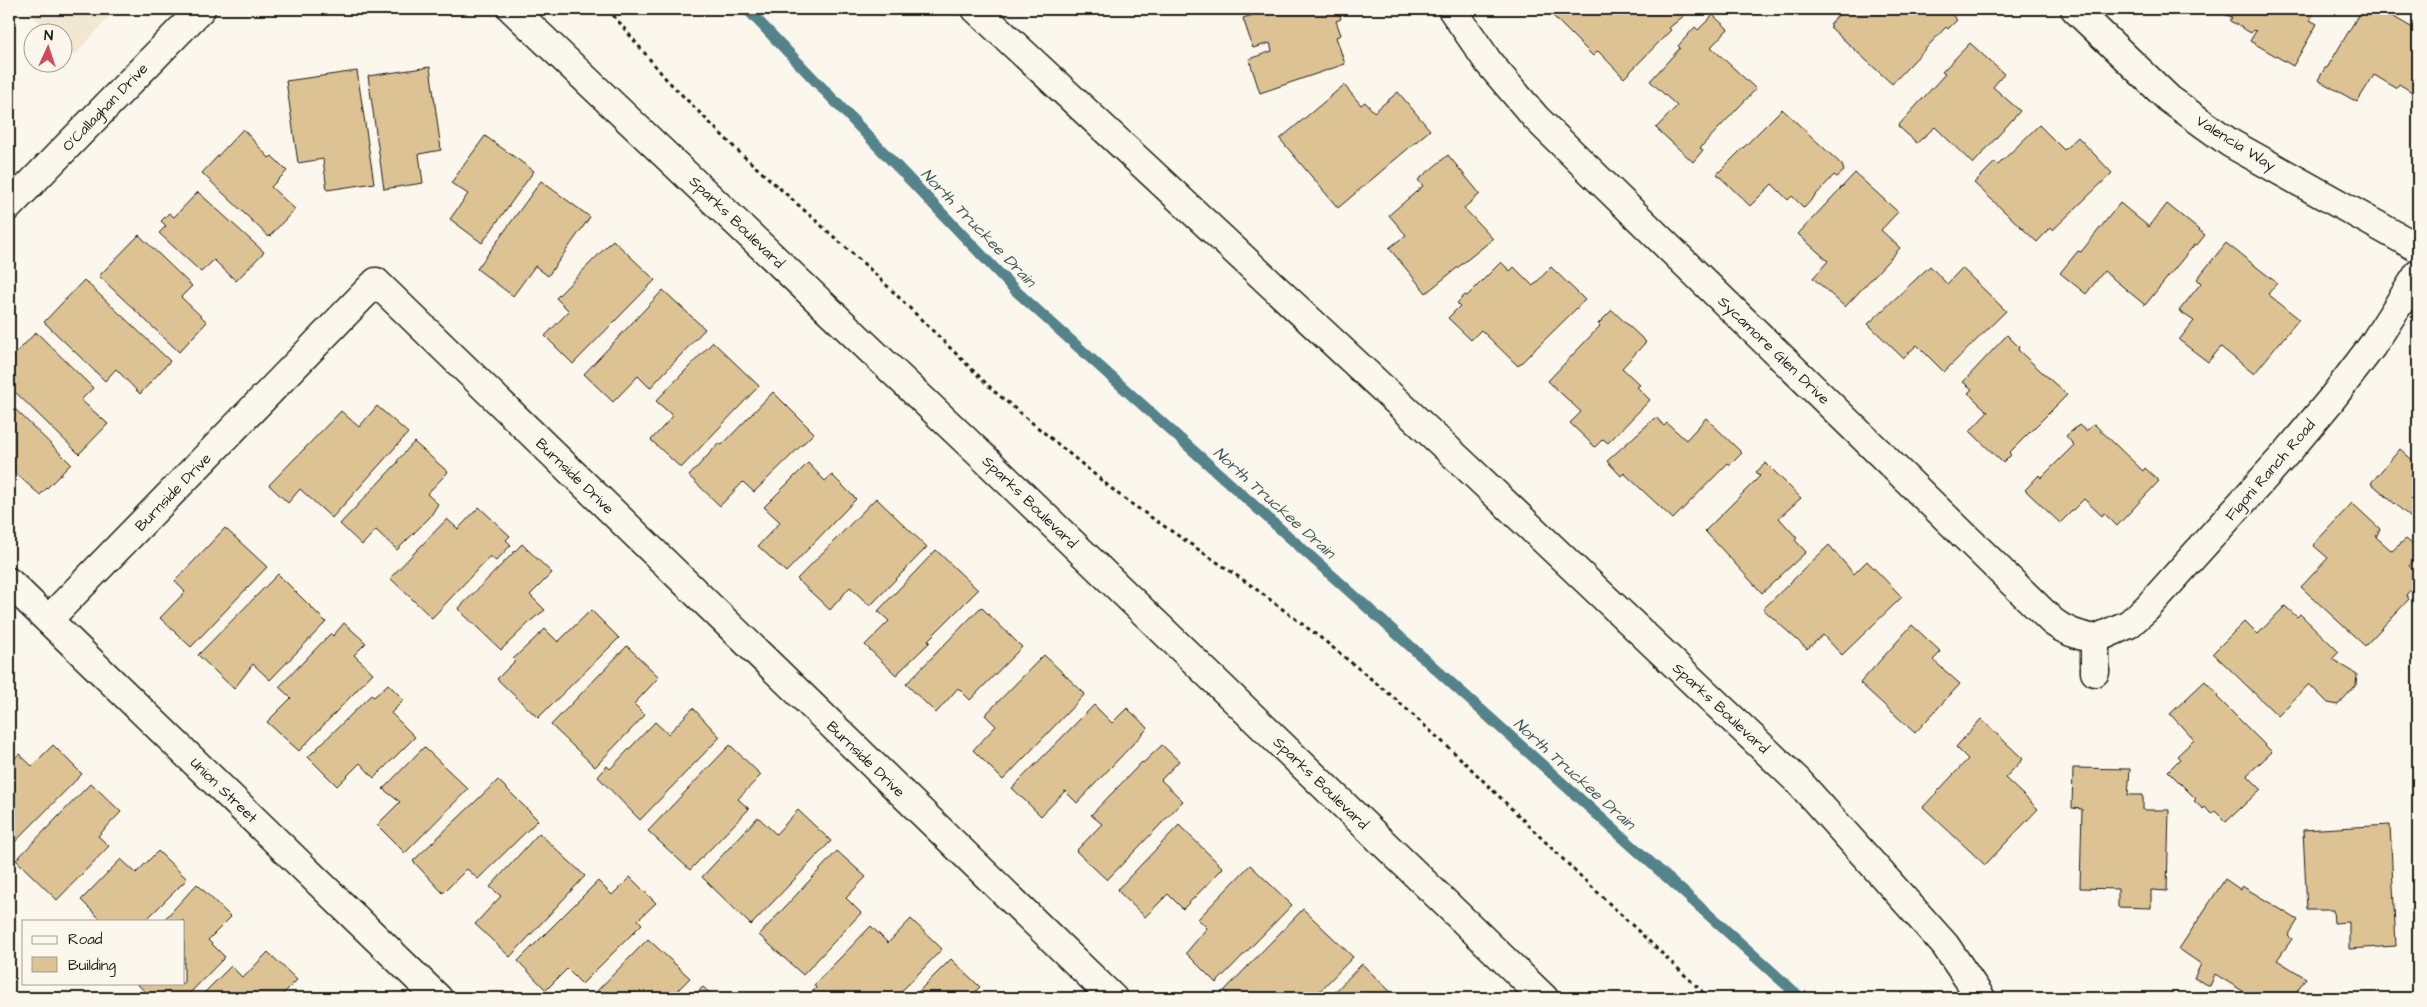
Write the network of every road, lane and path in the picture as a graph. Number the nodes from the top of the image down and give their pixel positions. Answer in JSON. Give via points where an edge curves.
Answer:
{"nodes":[{"id":1,"x":201,"y":9,"type":"edge"},
{"id":2,"x":512,"y":9,"type":"edge"},
{"id":3,"x":608,"y":9,"type":"edge"},
{"id":4,"x":976,"y":9,"type":"edge"},
{"id":5,"x":1452,"y":9,"type":"edge"},
{"id":6,"x":2075,"y":9,"type":"edge"},
{"id":7,"x":9,"y":206,"type":"edge"},
{"id":8,"x":2418,"y":248,"type":"edge"},
{"id":9,"x":2418,"y":274,"type":"edge"},
{"id":10,"x":9,"y":582,"type":"edge"},
{"id":11,"x":48,"y":620,"type":"junction"},
{"id":12,"x":2095,"y":639,"type":"junction"},
{"id":13,"x":2095,"y":672,"type":"dead end"},
{"id":14,"x":438,"y":998,"type":"edge"},
{"id":15,"x":1113,"y":998,"type":"edge"},
{"id":16,"x":1544,"y":998,"type":"edge"},
{"id":17,"x":1709,"y":998,"type":"edge"},
{"id":18,"x":1982,"y":998,"type":"edge"}],
"edges":[{"from":1,"to":7,"type":"street","name":"O'Callaghan Drive"},
{"from":2,"to":16,"type":"street","name":"Sparks Boulevard","via":[[981,454]]},
{"from":3,"to":17,"type":"path","via":[[667,80],[738,151],[872,271],[995,392],[1123,498],[1252,586],[1392,696],[1466,762]]},
{"from":4,"to":18,"type":"street","name":"Sparks Boulevard","via":[[1476,475],[1799,782],[1945,945]]},
{"from":5,"to":12,"type":"street","name":"Sycamore Glen Drive","via":[[1489,63],[1536,118],[2053,622],[2070,632]]},
{"from":6,"to":8,"type":"street","name":"Valencia Way","via":[[2169,99],[2230,143]]},
{"from":9,"to":12,"type":"street","name":"Figoni Ranch Road","via":[[2372,346],[2290,449],[2147,608],[2129,624]]},
{"from":10,"to":11,"type":"street","name":"Union Street"},
{"from":11,"to":14,"type":"street","name":"Union Street"},
{"from":11,"to":15,"type":"street","name":"Burnside Drive","via":[[376,282]]},
{"from":12,"to":13,"type":"street"}]}
